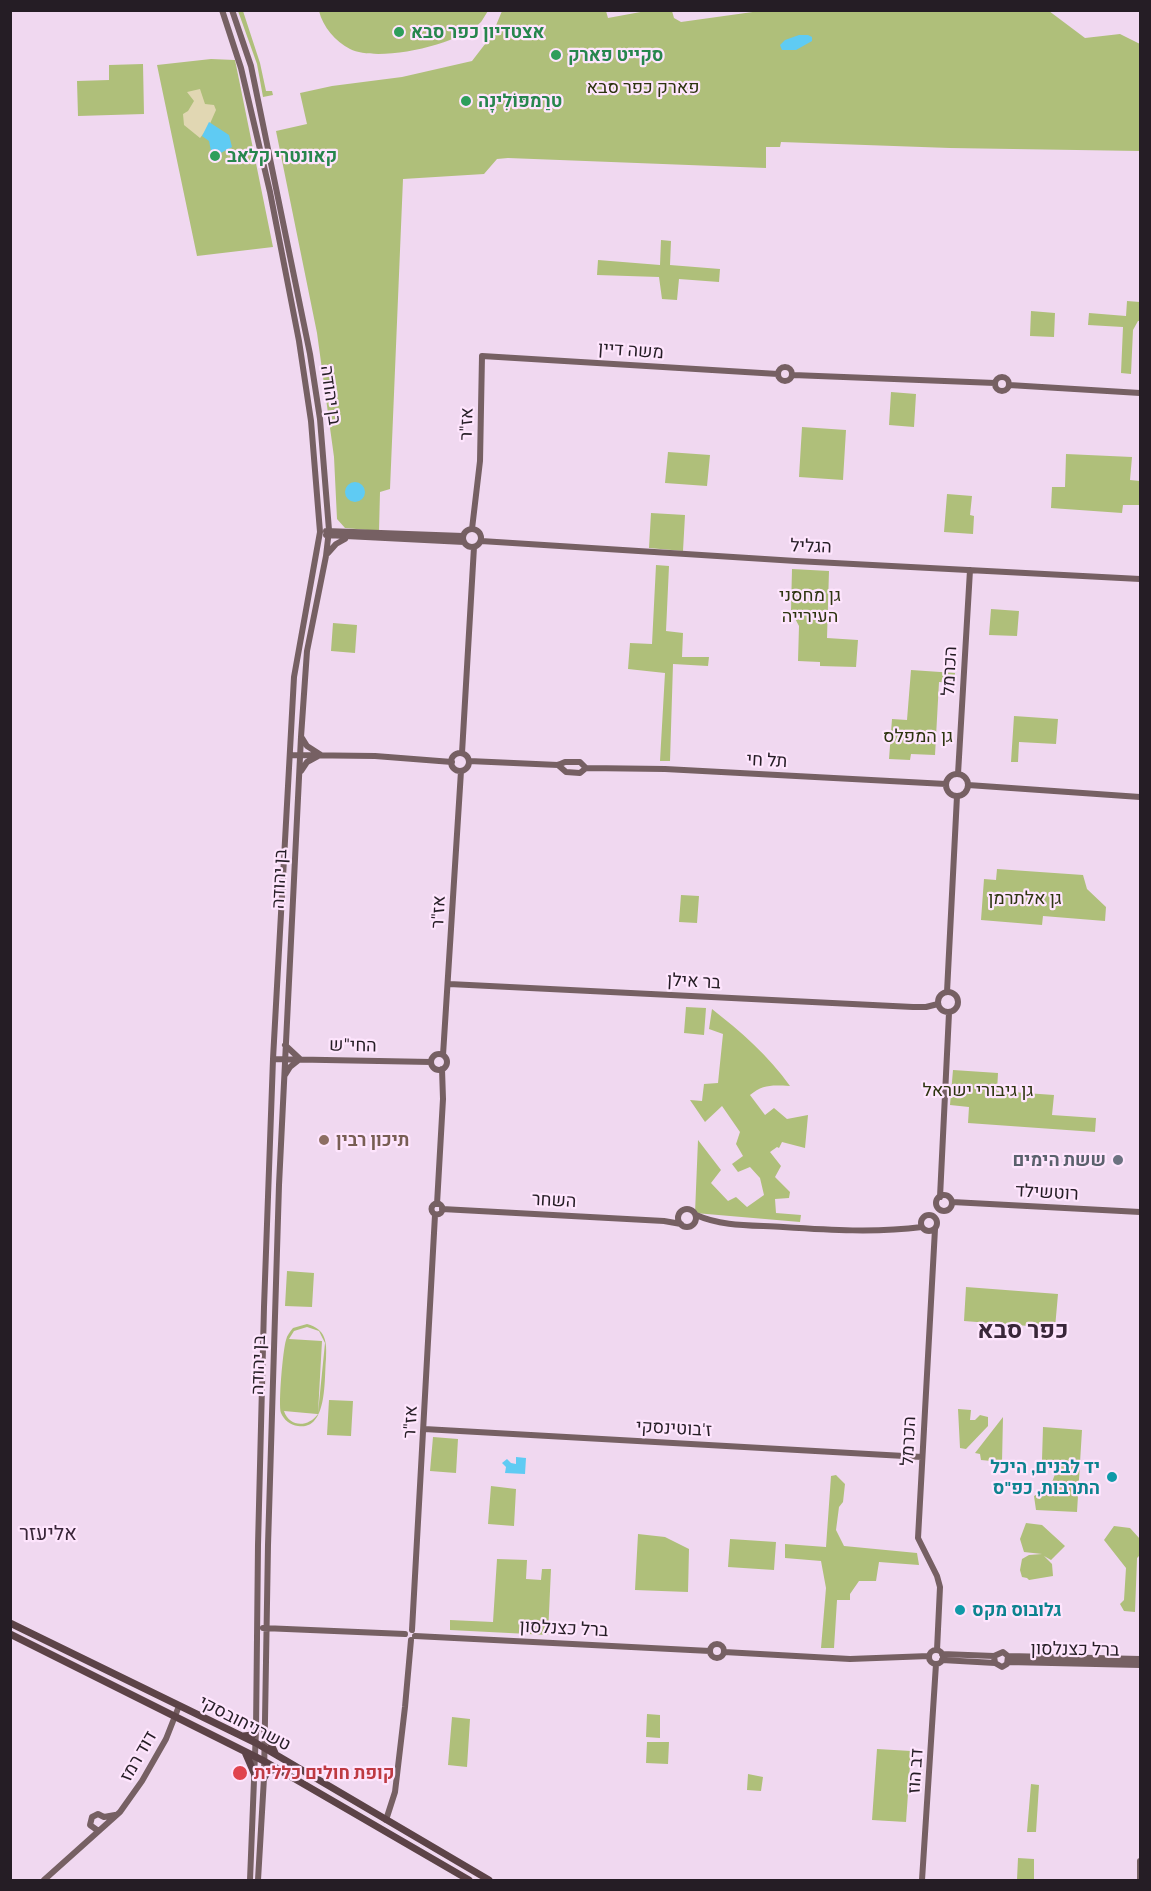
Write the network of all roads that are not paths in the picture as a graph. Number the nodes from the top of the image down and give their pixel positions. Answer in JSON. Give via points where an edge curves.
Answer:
{"nodes":[{"id":1,"x":222,"y":10,"type":"edge"},
{"id":2,"x":232,"y":10,"type":"edge"},
{"id":3,"x":482,"y":356,"type":"joint"},
{"id":4,"x":1140,"y":393,"type":"edge"},
{"id":5,"x":329,"y":515,"type":"junction"},
{"id":6,"x":472,"y":529,"type":"junction"},
{"id":7,"x":344,"y":530,"type":"junction"},
{"id":8,"x":320,"y":532,"type":"junction"},
{"id":9,"x":329,"y":533,"type":"junction"},
{"id":10,"x":349,"y":537,"type":"junction"},
{"id":11,"x":463,"y":539,"type":"junction"},
{"id":12,"x":481,"y":541,"type":"junction"},
{"id":13,"x":474,"y":547,"type":"junction"},
{"id":14,"x":326,"y":556,"type":"junction"},
{"id":15,"x":970,"y":570,"type":"junction"},
{"id":16,"x":1140,"y":579,"type":"edge"},
{"id":17,"x":301,"y":737,"type":"junction"},
{"id":18,"x":462,"y":753,"type":"junction"},
{"id":19,"x":290,"y":755,"type":"junction"},
{"id":20,"x":300,"y":755,"type":"junction"},
{"id":21,"x":321,"y":755,"type":"junction"},
{"id":22,"x":469,"y":761,"type":"junction"},
{"id":23,"x":452,"y":762,"type":"junction"},
{"id":24,"x":558,"y":765,"type":"junction"},
{"id":25,"x":586,"y":768,"type":"junction"},
{"id":26,"x":461,"y":771,"type":"junction"},
{"id":27,"x":958,"y":774,"type":"junction"},
{"id":28,"x":299,"y":775,"type":"junction"},
{"id":29,"x":946,"y":784,"type":"junction"},
{"id":30,"x":968,"y":785,"type":"junction"},
{"id":31,"x":957,"y":796,"type":"junction"},
{"id":32,"x":1140,"y":797,"type":"edge"},
{"id":33,"x":448,"y":984,"type":"junction"},
{"id":34,"x":947,"y":992,"type":"junction"},
{"id":35,"x":938,"y":1004,"type":"junction"},
{"id":36,"x":949,"y":1013,"type":"junction"},
{"id":37,"x":285,"y":1045,"type":"junction"},
{"id":38,"x":443,"y":1056,"type":"junction"},
{"id":39,"x":273,"y":1059,"type":"junction"},
{"id":40,"x":285,"y":1059,"type":"junction"},
{"id":41,"x":300,"y":1059,"type":"junction"},
{"id":42,"x":431,"y":1062,"type":"junction"},
{"id":43,"x":442,"y":1069,"type":"junction"},
{"id":44,"x":283,"y":1078,"type":"junction"},
{"id":45,"x":938,"y":1201,"type":"junction"},
{"id":46,"x":952,"y":1202,"type":"junction"},
{"id":47,"x":440,"y":1206,"type":"junction"},
{"id":48,"x":944,"y":1211,"type":"junction"},
{"id":49,"x":1140,"y":1212,"type":"edge"},
{"id":50,"x":679,"y":1215,"type":"junction"},
{"id":51,"x":696,"y":1215,"type":"junction"},
{"id":52,"x":928,"y":1215,"type":"junction"},
{"id":53,"x":664,"y":1221,"type":"junction"},
{"id":54,"x":715,"y":1222,"type":"junction"},
{"id":55,"x":681,"y":1224,"type":"junction"},
{"id":56,"x":694,"y":1224,"type":"junction"},
{"id":57,"x":936,"y":1225,"type":"junction"},
{"id":58,"x":922,"y":1227,"type":"junction"},
{"id":59,"x":424,"y":1429,"type":"junction"},
{"id":60,"x":922,"y":1457,"type":"junction"},
{"id":61,"x":10,"y":1623,"type":"edge"},
{"id":62,"x":266,"y":1628,"type":"junction"},
{"id":63,"x":257,"y":1632,"type":"junction"},
{"id":64,"x":10,"y":1634,"type":"edge"},
{"id":65,"x":413,"y":1636,"type":"junction"},
{"id":66,"x":929,"y":1656,"type":"junction"},
{"id":67,"x":939,"y":1657,"type":"junction"},
{"id":68,"x":995,"y":1659,"type":"junction"},
{"id":69,"x":1008,"y":1659,"type":"junction"},
{"id":70,"x":1140,"y":1659,"type":"edge"},
{"id":71,"x":1140,"y":1665,"type":"edge"},
{"id":72,"x":179,"y":1706,"type":"junction"},
{"id":73,"x":174,"y":1717,"type":"junction"},
{"id":74,"x":256,"y":1730,"type":"junction"},
{"id":75,"x":265,"y":1731,"type":"junction"},
{"id":76,"x":243,"y":1736,"type":"junction"},
{"id":77,"x":256,"y":1743,"type":"junction"},
{"id":78,"x":241,"y":1748,"type":"junction"},
{"id":79,"x":264,"y":1748,"type":"junction"},
{"id":80,"x":276,"y":1755,"type":"junction"},
{"id":81,"x":255,"y":1757,"type":"junction"},
{"id":82,"x":264,"y":1761,"type":"junction"},
{"id":83,"x":276,"y":1768,"type":"junction"},
{"id":84,"x":255,"y":1775,"type":"junction"},
{"id":85,"x":264,"y":1778,"type":"junction"},
{"id":86,"x":105,"y":1820,"type":"junction"},
{"id":87,"x":386,"y":1820,"type":"junction"},
{"id":88,"x":91,"y":1826,"type":"junction"},
{"id":89,"x":97,"y":1830,"type":"junction"},
{"id":90,"x":85,"y":1842,"type":"junction"},
{"id":91,"x":1140,"y":1861,"type":"edge"},
{"id":92,"x":44,"y":1881,"type":"edge"},
{"id":93,"x":250,"y":1881,"type":"edge"},
{"id":94,"x":258,"y":1881,"type":"edge"},
{"id":95,"x":469,"y":1881,"type":"edge"},
{"id":96,"x":489,"y":1881,"type":"edge"},
{"id":97,"x":922,"y":1881,"type":"edge"},
{"id":98,"x":1140,"y":1881,"type":"edge"}],
"edges":[{"from":1,"to":8,"type":"street","name":"בן יהודה","via":[[242,68],[300,347]]},
{"from":2,"to":5,"type":"street","name":"בן יהודה","via":[[251,66],[310,354]]},
{"from":3,"to":4,"type":"street","name":"משה דיין","via":[[778,374],[787,367],[793,375],[995,383],[1002,391],[1009,385]]},
{"from":3,"to":6,"type":"street","name":"אז\"ר","via":[[480,461]]},
{"from":5,"to":7,"type":"street","via":[[335,526]]},
{"from":5,"to":9,"type":"street","name":"בן יהודה"},
{"from":6,"to":11,"type":"street","via":[[467,530]]},
{"from":6,"to":12,"type":"street","via":[[479,533]]},
{"from":7,"to":9,"type":"street"},
{"from":7,"to":11,"type":"street"},
{"from":8,"to":9,"type":"street"},
{"from":8,"to":19,"type":"street","name":"בן יהודה","via":[[296,657]]},
{"from":9,"to":10,"type":"street"},
{"from":9,"to":14,"type":"street","name":"בן יהודה"},
{"from":10,"to":11,"type":"street"},
{"from":10,"to":14,"type":"street","via":[[332,547]]},
{"from":11,"to":13,"type":"street"},
{"from":12,"to":13,"type":"street"},
{"from":12,"to":15,"type":"street","name":"הגליל"},
{"from":13,"to":18,"type":"street"},
{"from":14,"to":17,"type":"street","name":"בן יהודה","via":[[307,651]]},
{"from":15,"to":16,"type":"street","name":"הגליל"},
{"from":15,"to":27,"type":"street","name":"הכרמל"},
{"from":17,"to":20,"type":"street","name":"בן יהודה"},
{"from":17,"to":21,"type":"street"},
{"from":18,"to":22,"type":"street"},
{"from":18,"to":23,"type":"street","via":[[456,754]]},
{"from":19,"to":20,"type":"street"},
{"from":19,"to":39,"type":"street","name":"בן יהודה"},
{"from":20,"to":21,"type":"street"},
{"from":20,"to":28,"type":"street","name":"בן יהודה"},
{"from":21,"to":23,"type":"street"},
{"from":21,"to":28,"type":"street","via":[[307,762]]},
{"from":22,"to":24,"type":"street","name":"תל חי"},
{"from":22,"to":26,"type":"street"},
{"from":23,"to":26,"type":"street"},
{"from":24,"to":25,"type":"street","name":"תל חי","via":[[580,762]]},
{"from":24,"to":25,"type":"street","name":"תל חי","via":[[566,772],[580,773]]},
{"from":25,"to":29,"type":"street","name":"תל חי"},
{"from":26,"to":33,"type":"street","name":"אז\"ר"},
{"from":27,"to":29,"type":"street","via":[[950,776]]},
{"from":27,"to":30,"type":"street"},
{"from":28,"to":37,"type":"street","name":"בן יהודה"},
{"from":29,"to":31,"type":"street","via":[[948,791]]},
{"from":30,"to":31,"type":"street","via":[[964,794]]},
{"from":30,"to":32,"type":"street"},
{"from":31,"to":34,"type":"street"},
{"from":33,"to":35,"type":"street","name":"בר אילן","via":[[913,1007]]},
{"from":33,"to":38,"type":"street","name":"אז\"ר"},
{"from":34,"to":35,"type":"street","via":[[941,994]]},
{"from":34,"to":36,"type":"street","via":[[958,1000],[957,1007]]},
{"from":35,"to":36,"type":"street"},
{"from":36,"to":45,"type":"street"},
{"from":37,"to":40,"type":"street","name":"בן יהודה"},
{"from":37,"to":41,"type":"street"},
{"from":38,"to":42,"type":"street","via":[[436,1055]]},
{"from":38,"to":43,"type":"street","via":[[446,1061]]},
{"from":39,"to":40,"type":"street","name":"החי\"ש"},
{"from":39,"to":63,"type":"street","name":"בן יהודה"},
{"from":40,"to":41,"type":"street","name":"החי\"ש"},
{"from":40,"to":44,"type":"street","name":"בן יהודה"},
{"from":41,"to":42,"type":"street","name":"החי\"ש"},
{"from":41,"to":44,"type":"street"},
{"from":42,"to":43,"type":"street"},
{"from":43,"to":47,"type":"street"},
{"from":44,"to":62,"type":"street","name":"בן יהודה"},
{"from":45,"to":46,"type":"street","via":[[946,1196]]},
{"from":45,"to":48,"type":"street","via":[[938,1208]]},
{"from":45,"to":52,"type":"street"},
{"from":46,"to":48,"type":"street","via":[[949,1210]]},
{"from":46,"to":49,"type":"street","name":"רוטשילד"},
{"from":47,"to":53,"type":"street","name":"השחר"},
{"from":47,"to":59,"type":"street","name":"אז\"ר","via":[[440,1213],[435,1215]]},
{"from":48,"to":57,"type":"street"},
{"from":50,"to":51,"type":"street","via":[[687,1209]]},
{"from":50,"to":53,"type":"street","name":"השחר"},
{"from":50,"to":55,"type":"street"},
{"from":51,"to":54,"type":"street"},
{"from":51,"to":56,"type":"street"},
{"from":52,"to":57,"type":"street","via":[[934,1217]]},
{"from":52,"to":58,"type":"street","via":[[922,1220]]},
{"from":53,"to":55,"type":"street","name":"השחר"},
{"from":54,"to":56,"type":"street"},
{"from":54,"to":58,"type":"street","via":[[845,1230]]},
{"from":55,"to":56,"type":"street"},
{"from":57,"to":58,"type":"street","via":[[928,1231]]},
{"from":57,"to":60,"type":"street","name":"הכרמל"},
{"from":59,"to":60,"type":"street","name":"ז'בוטינסקי"},
{"from":59,"to":65,"type":"street","name":"אז\"ר"},
{"from":60,"to":67,"type":"street","name":"הכרמל","via":[[918,1538],[940,1587]]},
{"from":61,"to":72,"type":"main road","name":"טשרניחובסקי"},
{"from":62,"to":63,"type":"street"},
{"from":62,"to":65,"type":"street","via":[[405,1634],[408,1631]]},
{"from":62,"to":75,"type":"street","name":"בן יהודה"},
{"from":63,"to":74,"type":"street","name":"בן יהודה"},
{"from":64,"to":73,"type":"main road","name":"טשרניחובסקי"},
{"from":65,"to":66,"type":"street","name":"ברל כצנלסון","via":[[710,1651],[717,1657],[724,1652],[850,1659]]},
{"from":65,"to":87,"type":"street","name":"אז\"ר","via":[[395,1792]]},
{"from":66,"to":67,"type":"street","via":[[930,1652]]},
{"from":66,"to":67,"type":"street","via":[[932,1662]]},
{"from":67,"to":68,"type":"street"},
{"from":67,"to":97,"type":"street","name":"דב הוז"},
{"from":68,"to":69,"type":"street","via":[[1003,1652]]},
{"from":68,"to":69,"type":"street","via":[[1002,1667]]},
{"from":69,"to":70,"type":"street","name":"ברל כצנלסון"},
{"from":69,"to":71,"type":"street","name":"ברל כצנלסון","via":[[1062,1665]]},
{"from":72,"to":73,"type":"street","name":"דוד רמז"},
{"from":72,"to":76,"type":"main road","name":"טשרניחובסקי"},
{"from":73,"to":78,"type":"main road","name":"טשרניחובסקי"},
{"from":73,"to":86,"type":"street","name":"דוד רמז","via":[[142,1781],[120,1812]]},
{"from":74,"to":76,"type":"main road","via":[[253,1735]]},
{"from":74,"to":77,"type":"street","name":"בן יהודה"},
{"from":75,"to":79,"type":"street","name":"בן יהודה"},
{"from":75,"to":80,"type":"main road"},
{"from":76,"to":77,"type":"main road","name":"טשרניחובסקי"},
{"from":77,"to":79,"type":"main road","name":"טשרניחובסקי"},
{"from":77,"to":81,"type":"street","name":"בן יהודה"},
{"from":78,"to":81,"type":"main road","name":"טשרניחובסקי"},
{"from":78,"to":84,"type":"main road"},
{"from":79,"to":80,"type":"main road","name":"טשרניחובסקי"},
{"from":79,"to":82,"type":"street","name":"בן יהודה"},
{"from":80,"to":87,"type":"main road","name":"טשרניחובסקי"},
{"from":81,"to":82,"type":"main road","name":"טשרניחובסקי"},
{"from":81,"to":84,"type":"street","name":"בן יהודה"},
{"from":82,"to":83,"type":"main road","name":"טשרניחובסקי"},
{"from":82,"to":85,"type":"street","name":"בן יהודה"},
{"from":83,"to":85,"type":"main road"},
{"from":83,"to":95,"type":"main road","name":"טשרניחובסקי"},
{"from":84,"to":93,"type":"street","name":"בן יהודה"},
{"from":85,"to":94,"type":"street","name":"בן יהודה"},
{"from":86,"to":88,"type":"street","via":[[98,1814],[92,1816]]},
{"from":86,"to":89,"type":"street","via":[[102,1830]]},
{"from":87,"to":96,"type":"main road","name":"טשרניחובסקי"},
{"from":88,"to":89,"type":"street"},
{"from":88,"to":90,"type":"street"},
{"from":89,"to":90,"type":"street"},
{"from":90,"to":92,"type":"street"},
{"from":91,"to":98,"type":"street"}]}
